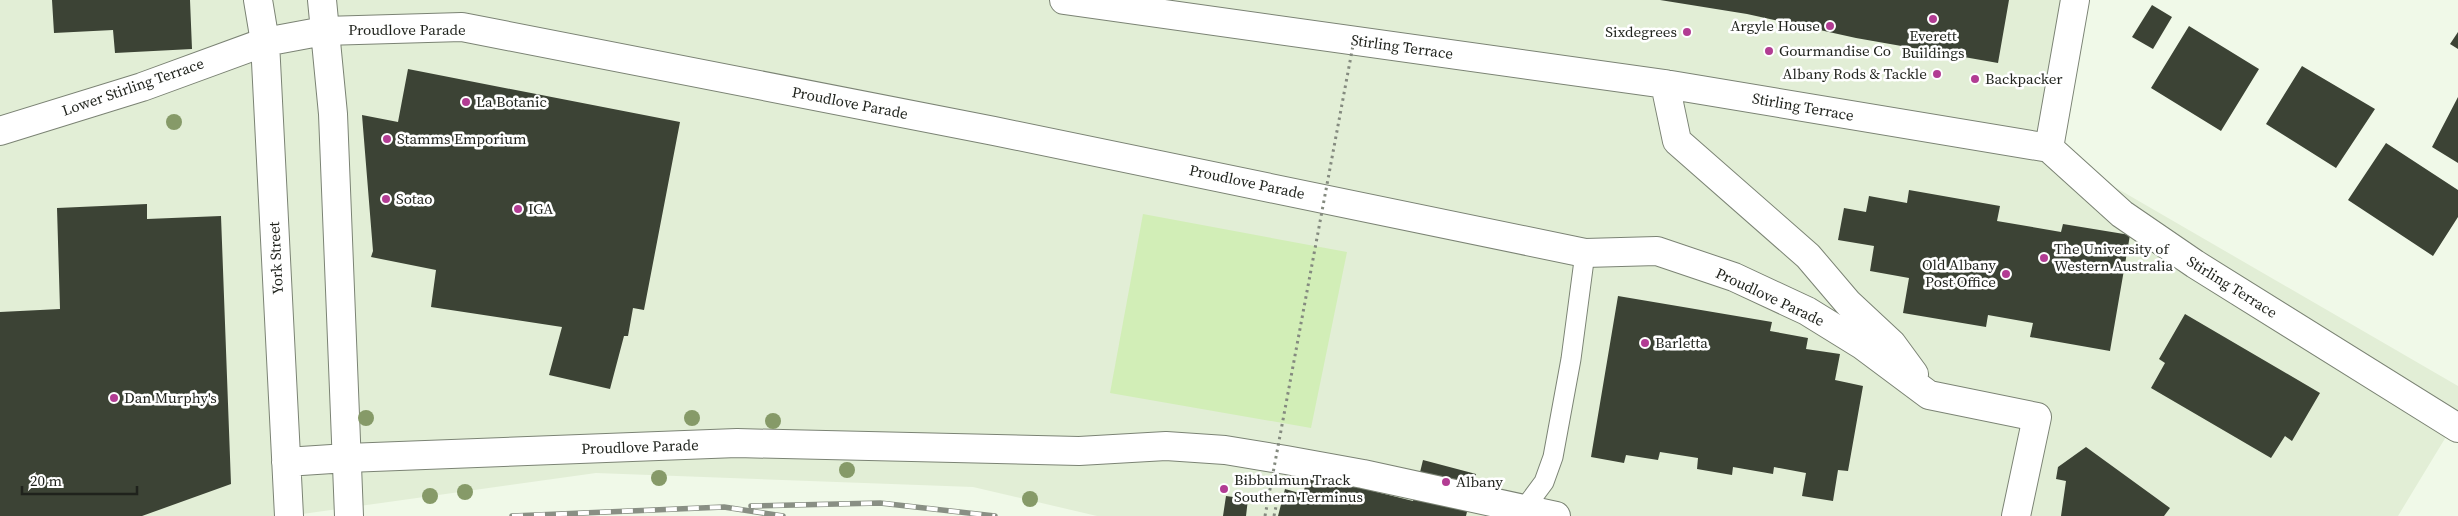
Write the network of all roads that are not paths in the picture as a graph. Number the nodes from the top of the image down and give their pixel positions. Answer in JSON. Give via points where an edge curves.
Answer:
{"nodes":[{"id":1,"x":258,"y":0,"type":"edge"},
{"id":2,"x":322,"y":0,"type":"edge"},
{"id":3,"x":1064,"y":0,"type":"edge"},
{"id":4,"x":2075,"y":0,"type":"edge"},
{"id":5,"x":324,"y":31,"type":"junction"},
{"id":6,"x":265,"y":42,"type":"junction"},
{"id":7,"x":1665,"y":84,"type":"junction"},
{"id":8,"x":0,"y":130,"type":"edge"},
{"id":9,"x":2049,"y":148,"type":"junction"},
{"id":10,"x":1585,"y":253,"type":"junction"},
{"id":11,"x":1929,"y":395,"type":"junction"},
{"id":12,"x":2458,"y":428,"type":"edge"},
{"id":13,"x":347,"y":458,"type":"junction"},
{"id":14,"x":286,"y":462,"type":"junction"},
{"id":15,"x":1524,"y":509,"type":"junction"},
{"id":16,"x":289,"y":516,"type":"edge"},
{"id":17,"x":349,"y":516,"type":"edge"},
{"id":18,"x":1556,"y":516,"type":"edge"},
{"id":19,"x":2016,"y":516,"type":"edge"}],
"edges":[{"from":1,"to":6,"type":"street","name":"York Street"},
{"from":2,"to":5,"type":"street"},
{"from":3,"to":7,"type":"street","name":"Stirling Terrace"},
{"from":4,"to":9,"type":"street"},
{"from":5,"to":6,"type":"street","name":"Proudlove Parade"},
{"from":5,"to":10,"type":"street","name":"Proudlove Parade","via":[[462,27],[994,130]]},
{"from":5,"to":13,"type":"street","via":[[333,114]]},
{"from":6,"to":8,"type":"street","name":"Lower Stirling Terrace","via":[[142,87]]},
{"from":6,"to":14,"type":"street","name":"York Street"},
{"from":7,"to":9,"type":"street","name":"Stirling Terrace"},
{"from":7,"to":11,"type":"street","via":[[1677,141],[1808,256],[1848,302],[1892,344]]},
{"from":9,"to":12,"type":"street","name":"Stirling Terrace","via":[[2122,214],[2154,236]]},
{"from":10,"to":11,"type":"street","name":"Proudlove Parade","via":[[1657,251],[1734,277],[1807,311],[1862,345]]},
{"from":10,"to":15,"type":"lane","via":[[1571,359],[1553,457],[1544,482]]},
{"from":11,"to":19,"type":"street","name":"Proudlove Parade","via":[[2036,417]]},
{"from":13,"to":14,"type":"street","name":"Proudlove Parade"},
{"from":13,"to":15,"type":"street","name":"Proudlove Parade","via":[[737,442],[1080,451],[1166,446],[1225,450],[1286,460]]},
{"from":13,"to":17,"type":"street"},
{"from":14,"to":16,"type":"street","name":"York Street"},
{"from":15,"to":18,"type":"street","name":"Proudlove Parade"}]}
